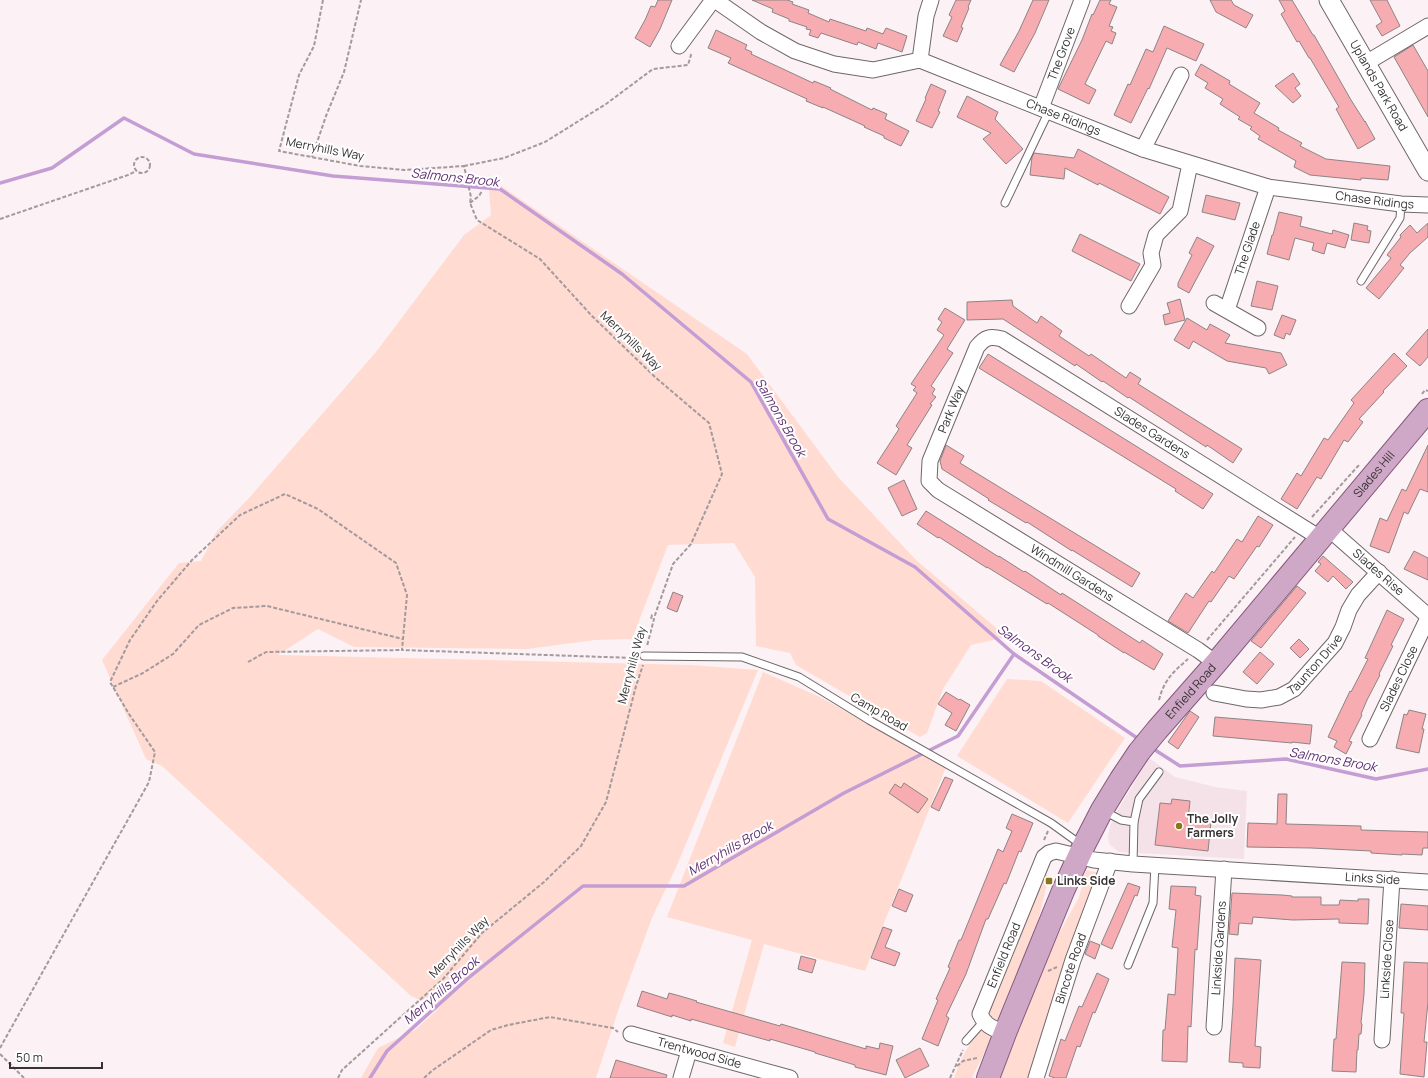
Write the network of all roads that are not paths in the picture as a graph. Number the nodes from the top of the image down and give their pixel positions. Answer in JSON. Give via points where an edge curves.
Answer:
{"nodes":[{"id":1,"x":714,"y":0,"type":"edge"},
{"id":2,"x":930,"y":0,"type":"edge"},
{"id":3,"x":1082,"y":0,"type":"edge"},
{"id":4,"x":1329,"y":0,"type":"edge"},
{"id":5,"x":1428,"y":26,"type":"edge"},
{"id":6,"x":679,"y":46,"type":"road end"},
{"id":7,"x":920,"y":60,"type":"junction"},
{"id":8,"x":1366,"y":63,"type":"junction"},
{"id":9,"x":1181,"y":75,"type":"dead end"},
{"id":10,"x":1045,"y":110,"type":"junction"},
{"id":11,"x":1143,"y":149,"type":"junction"},
{"id":12,"x":1190,"y":164,"type":"junction"},
{"id":13,"x":1428,"y":171,"type":"edge"},
{"id":14,"x":1268,"y":187,"type":"junction"},
{"id":15,"x":1005,"y":203,"type":"dead end"},
{"id":16,"x":1401,"y":204,"type":"junction"},
{"id":17,"x":1428,"y":205,"type":"edge"},
{"id":18,"x":1361,"y":281,"type":"dead end"},
{"id":19,"x":1129,"y":306,"type":"dead end"},
{"id":20,"x":1258,"y":328,"type":"dead end"},
{"id":21,"x":982,"y":340,"type":"joint"},
{"id":22,"x":1428,"y":410,"type":"edge"},
{"id":23,"x":929,"y":481,"type":"joint"},
{"id":24,"x":1317,"y":531,"type":"junction"},
{"id":25,"x":1379,"y":572,"type":"junction"},
{"id":26,"x":1428,"y":617,"type":"edge"},
{"id":27,"x":645,"y":657,"type":"road end"},
{"id":28,"x":1216,"y":663,"type":"junction"},
{"id":29,"x":1214,"y":693,"type":"dead end"},
{"id":30,"x":1370,"y":739,"type":"dead end"},
{"id":31,"x":1159,"y":772,"type":"dead end"},
{"id":32,"x":1102,"y":810,"type":"junction"},
{"id":33,"x":1134,"y":822,"type":"junction"},
{"id":34,"x":1081,"y":851,"type":"junction"},
{"id":35,"x":1110,"y":861,"type":"junction"},
{"id":36,"x":1133,"y":864,"type":"junction"},
{"id":37,"x":1155,"y":864,"type":"junction"},
{"id":38,"x":1224,"y":869,"type":"junction"},
{"id":39,"x":1392,"y":879,"type":"junction"},
{"id":40,"x":1428,"y":882,"type":"edge"},
{"id":41,"x":1128,"y":965,"type":"dead end"},
{"id":42,"x":983,"y":1022,"type":"junction"},
{"id":43,"x":1214,"y":1027,"type":"dead end"},
{"id":44,"x":1005,"y":1033,"type":"junction"},
{"id":45,"x":631,"y":1034,"type":"road end"},
{"id":46,"x":1382,"y":1040,"type":"dead end"},
{"id":47,"x":966,"y":1041,"type":"road end"},
{"id":48,"x":689,"y":1051,"type":"junction"},
{"id":49,"x":990,"y":1072,"type":"edge"},
{"id":50,"x":681,"y":1078,"type":"edge"},
{"id":51,"x":790,"y":1078,"type":"edge"},
{"id":52,"x":1036,"y":1078,"type":"edge"}],
"edges":[{"from":1,"to":6,"type":"street"},
{"from":1,"to":7,"type":"street","via":[[761,32],[795,51],[834,64],[873,70]]},
{"from":2,"to":7,"type":"street"},
{"from":3,"to":10,"type":"street","name":"The Grove"},
{"from":4,"to":8,"type":"street","name":"Uplands Park Road"},
{"from":5,"to":8,"type":"street"},
{"from":7,"to":10,"type":"street","name":"Chase Ridings"},
{"from":8,"to":13,"type":"street","name":"Uplands Park Road"},
{"from":9,"to":11,"type":"street"},
{"from":10,"to":11,"type":"street","name":"Chase Ridings"},
{"from":10,"to":15,"type":"lane"},
{"from":11,"to":12,"type":"street","name":"Chase Ridings"},
{"from":12,"to":14,"type":"street","name":"Chase Ridings"},
{"from":12,"to":19,"type":"street","via":[[1180,211],[1156,236],[1152,253],[1154,265]]},
{"from":14,"to":16,"type":"street","name":"Chase Ridings"},
{"from":14,"to":20,"type":"street","name":"The Glade","via":[[1220,306]]},
{"from":16,"to":17,"type":"street","name":"Chase Ridings"},
{"from":16,"to":18,"type":"lane","via":[[1400,218]]},
{"from":21,"to":23,"type":"street","name":"Park Way","via":[[930,461]]},
{"from":21,"to":24,"type":"street","name":"Slades Gardens","via":[[992,336],[1002,340]]},
{"from":22,"to":24,"type":"main road","name":"Slades Hill"},
{"from":23,"to":28,"type":"street","name":"Windmill Gardens","via":[[938,490]]},
{"from":24,"to":25,"type":"street","name":"Slades Rise"},
{"from":24,"to":28,"type":"main road","name":"Enfield Road"},
{"from":25,"to":26,"type":"street","name":"Slades Rise"},
{"from":25,"to":29,"type":"street","name":"Taunton Drive","via":[[1358,595],[1335,643],[1294,689],[1279,697],[1261,700]]},
{"from":26,"to":30,"type":"street","name":"Slades Close"},
{"from":27,"to":34,"type":"lane","name":"Camp Road","via":[[742,657],[799,677],[1051,823],[1076,841]]},
{"from":28,"to":32,"type":"main road","name":"Enfield Road","via":[[1139,752]]},
{"from":31,"to":33,"type":"lane","via":[[1140,799]]},
{"from":32,"to":33,"type":"lane","via":[[1121,820]]},
{"from":32,"to":34,"type":"main road","name":"Enfield Road"},
{"from":33,"to":36,"type":"lane"},
{"from":34,"to":35,"type":"street","name":"Links Side"},
{"from":34,"to":42,"type":"street","name":"Enfield Road","via":[[1056,851],[1044,857],[980,1014]]},
{"from":34,"to":44,"type":"main road","name":"Enfield Road"},
{"from":35,"to":36,"type":"street","name":"Links Side"},
{"from":35,"to":52,"type":"street","name":"Bincote Road","via":[[1073,960]]},
{"from":36,"to":37,"type":"street","name":"Links Side"},
{"from":37,"to":38,"type":"street","name":"Links Side"},
{"from":37,"to":41,"type":"lane","via":[[1153,903]]},
{"from":38,"to":39,"type":"street","name":"Links Side"},
{"from":38,"to":43,"type":"street","name":"Linkside Gardens"},
{"from":39,"to":40,"type":"street","name":"Links Side"},
{"from":39,"to":46,"type":"street","name":"Linkside Close"},
{"from":42,"to":44,"type":"street"},
{"from":42,"to":47,"type":"lane"},
{"from":44,"to":49,"type":"main road","name":"Enfield Road"},
{"from":45,"to":48,"type":"street","name":"Trentwood Side"},
{"from":48,"to":50,"type":"street"},
{"from":48,"to":51,"type":"street","name":"Trentwood Side"}]}
